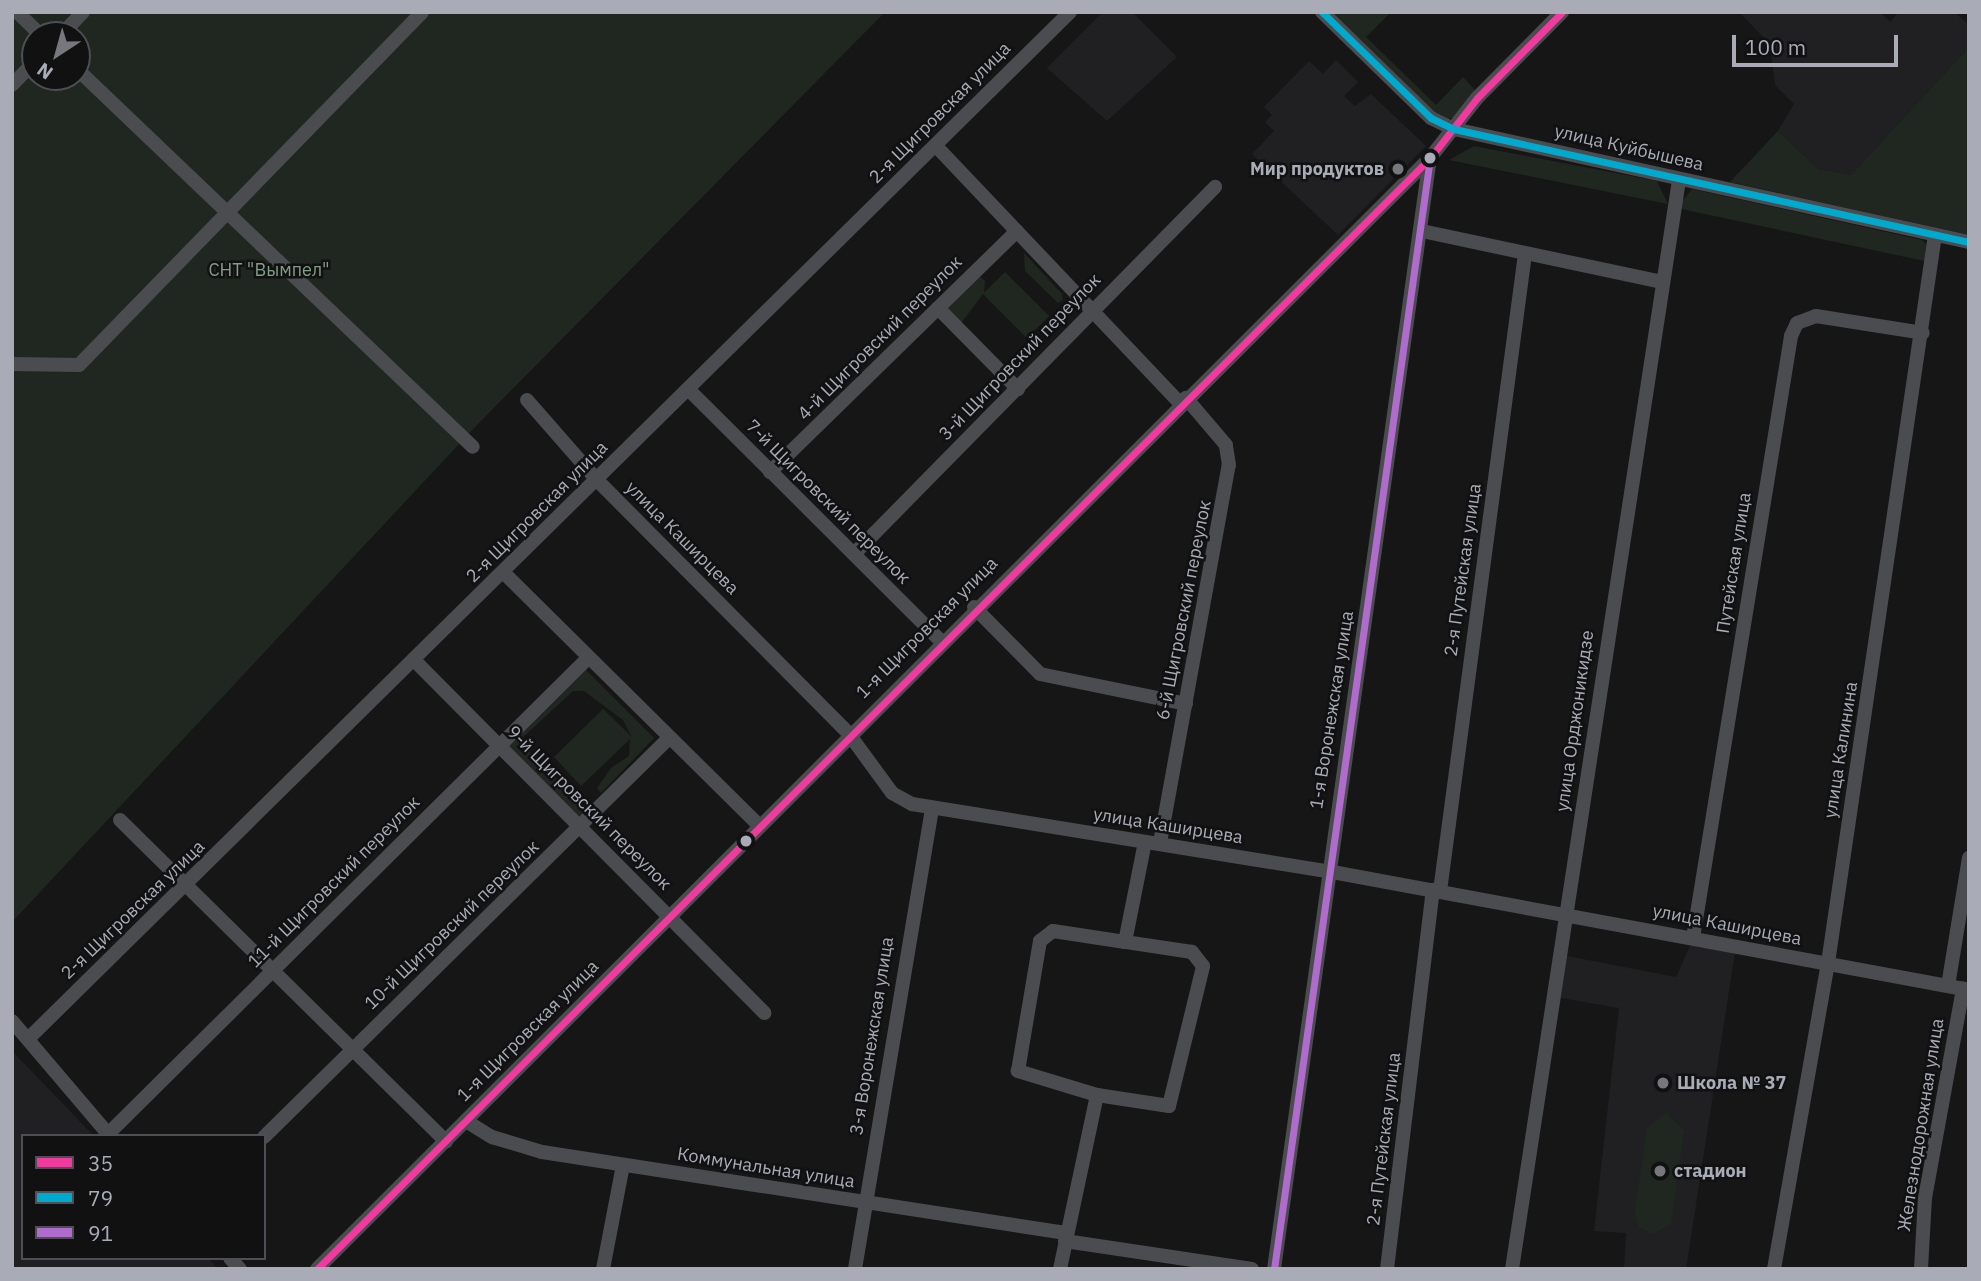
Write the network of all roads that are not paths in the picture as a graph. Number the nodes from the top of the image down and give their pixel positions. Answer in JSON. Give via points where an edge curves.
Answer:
{"nodes":[{"id":1,"x":422,"y":12,"type":"edge"},
{"id":2,"x":1070,"y":12,"type":"edge"},
{"id":3,"x":1322,"y":12,"type":"edge"},
{"id":4,"x":1562,"y":12,"type":"edge"},
{"id":5,"x":91,"y":82,"type":"edge"},
{"id":6,"x":1454,"y":130,"type":"junction"},
{"id":7,"x":935,"y":145,"type":"junction"},
{"id":8,"x":1430,"y":158,"type":"junction"},
{"id":9,"x":1679,"y":180,"type":"junction"},
{"id":10,"x":1215,"y":187,"type":"dead end"},
{"id":11,"x":228,"y":212,"type":"junction"},
{"id":12,"x":1017,"y":231,"type":"junction"},
{"id":13,"x":1422,"y":231,"type":"junction"},
{"id":14,"x":1935,"y":235,"type":"junction"},
{"id":15,"x":1969,"y":242,"type":"edge"},
{"id":16,"x":1525,"y":254,"type":"junction"},
{"id":17,"x":1662,"y":282,"type":"junction"},
{"id":18,"x":938,"y":308,"type":"junction"},
{"id":19,"x":1091,"y":312,"type":"junction"},
{"id":20,"x":1923,"y":333,"type":"junction"},
{"id":21,"x":12,"y":364,"type":"edge"},
{"id":22,"x":688,"y":389,"type":"junction"},
{"id":23,"x":1018,"y":389,"type":"junction"},
{"id":24,"x":527,"y":400,"type":"dead end"},
{"id":25,"x":1183,"y":400,"type":"junction"},
{"id":26,"x":473,"y":447,"type":"dead end"},
{"id":27,"x":770,"y":472,"type":"junction"},
{"id":28,"x":597,"y":480,"type":"junction"},
{"id":29,"x":854,"y":554,"type":"junction"},
{"id":30,"x":504,"y":573,"type":"junction"},
{"id":31,"x":974,"y":607,"type":"junction"},
{"id":32,"x":941,"y":640,"type":"junction"},
{"id":33,"x":587,"y":658,"type":"junction"},
{"id":34,"x":415,"y":661,"type":"junction"},
{"id":35,"x":1186,"y":704,"type":"junction"},
{"id":36,"x":849,"y":734,"type":"junction"},
{"id":37,"x":667,"y":740,"type":"junction"},
{"id":38,"x":499,"y":745,"type":"junction"},
{"id":39,"x":932,"y":810,"type":"junction"},
{"id":40,"x":120,"y":820,"type":"dead end"},
{"id":41,"x":760,"y":825,"type":"junction"},
{"id":42,"x":579,"y":827,"type":"junction"},
{"id":43,"x":1152,"y":842,"type":"junction"},
{"id":44,"x":1969,"y":858,"type":"edge"},
{"id":45,"x":1327,"y":871,"type":"junction"},
{"id":46,"x":188,"y":884,"type":"junction"},
{"id":47,"x":1436,"y":891,"type":"junction"},
{"id":48,"x":670,"y":915,"type":"junction"},
{"id":49,"x":1566,"y":915,"type":"junction"},
{"id":50,"x":1693,"y":938,"type":"junction"},
{"id":51,"x":1125,"y":942,"type":"junction"},
{"id":52,"x":1828,"y":963,"type":"junction"},
{"id":53,"x":273,"y":969,"type":"junction"},
{"id":54,"x":1960,"y":988,"type":"edge"},
{"id":55,"x":764,"y":1013,"type":"dead end"},
{"id":56,"x":12,"y":1021,"type":"edge"},
{"id":57,"x":29,"y":1038,"type":"junction"},
{"id":58,"x":353,"y":1049,"type":"junction"},
{"id":59,"x":1097,"y":1095,"type":"junction"},
{"id":60,"x":466,"y":1121,"type":"junction"},
{"id":61,"x":108,"y":1134,"type":"edge"},
{"id":62,"x":110,"y":1134,"type":"edge"},
{"id":63,"x":266,"y":1135,"type":"edge"},
{"id":64,"x":446,"y":1141,"type":"junction"},
{"id":65,"x":623,"y":1165,"type":"junction"},
{"id":66,"x":865,"y":1203,"type":"junction"},
{"id":67,"x":1065,"y":1237,"type":"junction"},
{"id":68,"x":317,"y":1269,"type":"edge"},
{"id":69,"x":603,"y":1269,"type":"edge"},
{"id":70,"x":855,"y":1269,"type":"edge"},
{"id":71,"x":1060,"y":1269,"type":"edge"},
{"id":72,"x":1252,"y":1269,"type":"edge"},
{"id":73,"x":1274,"y":1269,"type":"edge"},
{"id":74,"x":1387,"y":1269,"type":"edge"},
{"id":75,"x":1512,"y":1269,"type":"edge"},
{"id":76,"x":1774,"y":1269,"type":"edge"},
{"id":77,"x":1922,"y":1269,"type":"edge"}],
"edges":[{"from":1,"to":11,"type":"street"},
{"from":2,"to":7,"type":"street","name":"2-я Щигровская улица"},
{"from":3,"to":6,"type":"street","name":"улица Куйбышева","via":[[1431,118]]},
{"from":4,"to":6,"type":"street","name":"1-я Щигровская улица"},
{"from":5,"to":11,"type":"street"},
{"from":6,"to":8,"type":"street","name":"1-я Щигровская улица"},
{"from":6,"to":9,"type":"street","name":"улица Куйбышева"},
{"from":7,"to":12,"type":"street","name":"6-й Щигровский переулок"},
{"from":7,"to":22,"type":"street","name":"2-я Щигровская улица"},
{"from":8,"to":13,"type":"street","name":"1-я Воронежская улица"},
{"from":8,"to":25,"type":"street","name":"1-я Щигровская улица"},
{"from":9,"to":14,"type":"street","name":"улица Куйбышева"},
{"from":9,"to":17,"type":"street","name":"улица Орджоникидзе"},
{"from":10,"to":19,"type":"street","name":"3-й Щигровский переулок"},
{"from":11,"to":21,"type":"street","via":[[79,365]]},
{"from":11,"to":26,"type":"street"},
{"from":12,"to":18,"type":"street","name":"4-й Щигровский переулок"},
{"from":12,"to":19,"type":"street","name":"6-й Щигровский переулок"},
{"from":13,"to":16,"type":"street"},
{"from":13,"to":45,"type":"street","name":"1-я Воронежская улица"},
{"from":14,"to":15,"type":"street","name":"улица Куйбышева"},
{"from":14,"to":20,"type":"street","name":"улица Калинина"},
{"from":16,"to":17,"type":"street"},
{"from":16,"to":47,"type":"street","name":"2-я Путейская улица"},
{"from":17,"to":49,"type":"street","name":"улица Орджоникидзе"},
{"from":18,"to":23,"type":"street"},
{"from":18,"to":27,"type":"street","name":"4-й Щигровский переулок"},
{"from":19,"to":23,"type":"street","name":"3-й Щигровский переулок"},
{"from":19,"to":25,"type":"street","name":"6-й Щигровский переулок"},
{"from":20,"to":50,"type":"street","name":"Путейская улица","via":[[1816,316],[1793,329]]},
{"from":20,"to":52,"type":"street","name":"улица Калинина"},
{"from":22,"to":27,"type":"street","name":"7-й Щигровский переулок"},
{"from":22,"to":28,"type":"street","name":"2-я Щигровская улица"},
{"from":23,"to":29,"type":"street","name":"3-й Щигровский переулок"},
{"from":24,"to":28,"type":"street","name":"улица Каширцева"},
{"from":25,"to":31,"type":"street","name":"1-я Щигровская улица"},
{"from":25,"to":35,"type":"street","name":"6-й Щигровский переулок","via":[[1226,445],[1229,465]]},
{"from":27,"to":29,"type":"street","name":"7-й Щигровский переулок"},
{"from":28,"to":30,"type":"street","name":"2-я Щигровская улица"},
{"from":28,"to":36,"type":"street","name":"улица Каширцева"},
{"from":29,"to":32,"type":"street","name":"7-й Щигровский переулок"},
{"from":30,"to":33,"type":"street"},
{"from":30,"to":34,"type":"street","name":"2-я Щигровская улица"},
{"from":31,"to":32,"type":"street","name":"1-я Щигровская улица"},
{"from":31,"to":35,"type":"street","via":[[1040,674]]},
{"from":32,"to":36,"type":"street","name":"1-я Щигровская улица"},
{"from":33,"to":37,"type":"street"},
{"from":33,"to":38,"type":"street","name":"11-й Щигровский переулок"},
{"from":34,"to":38,"type":"street","name":"9-й Щигровский переулок"},
{"from":34,"to":46,"type":"street","name":"2-я Щигровская улица"},
{"from":35,"to":43,"type":"street","name":"6-й Щигровский переулок"},
{"from":36,"to":39,"type":"street","name":"улица Каширцева","via":[[892,793]]},
{"from":36,"to":41,"type":"street","name":"1-я Щигровская улица"},
{"from":37,"to":41,"type":"street"},
{"from":37,"to":42,"type":"street","name":"10-й Щигровский переулок"},
{"from":38,"to":42,"type":"street","name":"9-й Щигровский переулок"},
{"from":38,"to":53,"type":"street","name":"11-й Щигровский переулок"},
{"from":39,"to":43,"type":"street","name":"улица Каширцева"},
{"from":39,"to":66,"type":"street","name":"3-я Воронежская улица"},
{"from":40,"to":46,"type":"street"},
{"from":41,"to":48,"type":"street","name":"1-я Щигровская улица"},
{"from":42,"to":48,"type":"street","name":"9-й Щигровский переулок"},
{"from":42,"to":58,"type":"street","name":"10-й Щигровский переулок"},
{"from":43,"to":45,"type":"street","name":"улица Каширцева"},
{"from":43,"to":51,"type":"street","name":"6-й Щигровский переулок"},
{"from":44,"to":54,"type":"street","name":"Железнодорожная улица"},
{"from":45,"to":47,"type":"street","name":"улица Каширцева"},
{"from":45,"to":73,"type":"street","name":"1-я Воронежская улица"},
{"from":46,"to":53,"type":"street"},
{"from":46,"to":57,"type":"street","name":"2-я Щигровская улица"},
{"from":47,"to":49,"type":"street","name":"улица Каширцева"},
{"from":47,"to":74,"type":"street","name":"2-я Путейская улица"},
{"from":48,"to":55,"type":"street","name":"9-й Щигровский переулок"},
{"from":48,"to":60,"type":"street","name":"1-я Щигровская улица"},
{"from":49,"to":50,"type":"street","name":"улица Каширцева"},
{"from":49,"to":75,"type":"street","name":"улица Орджоникидзе"},
{"from":50,"to":52,"type":"street","name":"улица Каширцева"},
{"from":51,"to":59,"type":"street","via":[[1192,952],[1203,966],[1169,1106]]},
{"from":51,"to":59,"type":"street","via":[[1053,931],[1040,942],[1035,968],[1018,1071]]},
{"from":52,"to":54,"type":"street","name":"улица Каширцева"},
{"from":52,"to":76,"type":"street","name":"улица Калинина"},
{"from":53,"to":58,"type":"street"},
{"from":53,"to":62,"type":"street","name":"11-й Щигровский переулок"},
{"from":54,"to":77,"type":"street","name":"Железнодорожная улица","via":[[1925,1198]]},
{"from":56,"to":57,"type":"street"},
{"from":57,"to":61,"type":"street","via":[[36,1056]]},
{"from":58,"to":63,"type":"street","name":"10-й Щигровский переулок"},
{"from":58,"to":64,"type":"street"},
{"from":59,"to":67,"type":"street"},
{"from":60,"to":64,"type":"street","name":"1-я Щигровская улица"},
{"from":60,"to":65,"type":"street","name":"Коммунальная улица","via":[[510,1144]]},
{"from":64,"to":68,"type":"street","name":"1-я Щигровская улица"},
{"from":65,"to":66,"type":"street","name":"Коммунальная улица"},
{"from":65,"to":69,"type":"street"},
{"from":66,"to":67,"type":"street","name":"Коммунальная улица"},
{"from":66,"to":70,"type":"street","name":"3-я Воронежская улица"},
{"from":67,"to":71,"type":"street"},
{"from":67,"to":72,"type":"street","name":"Коммунальная улица"}]}
